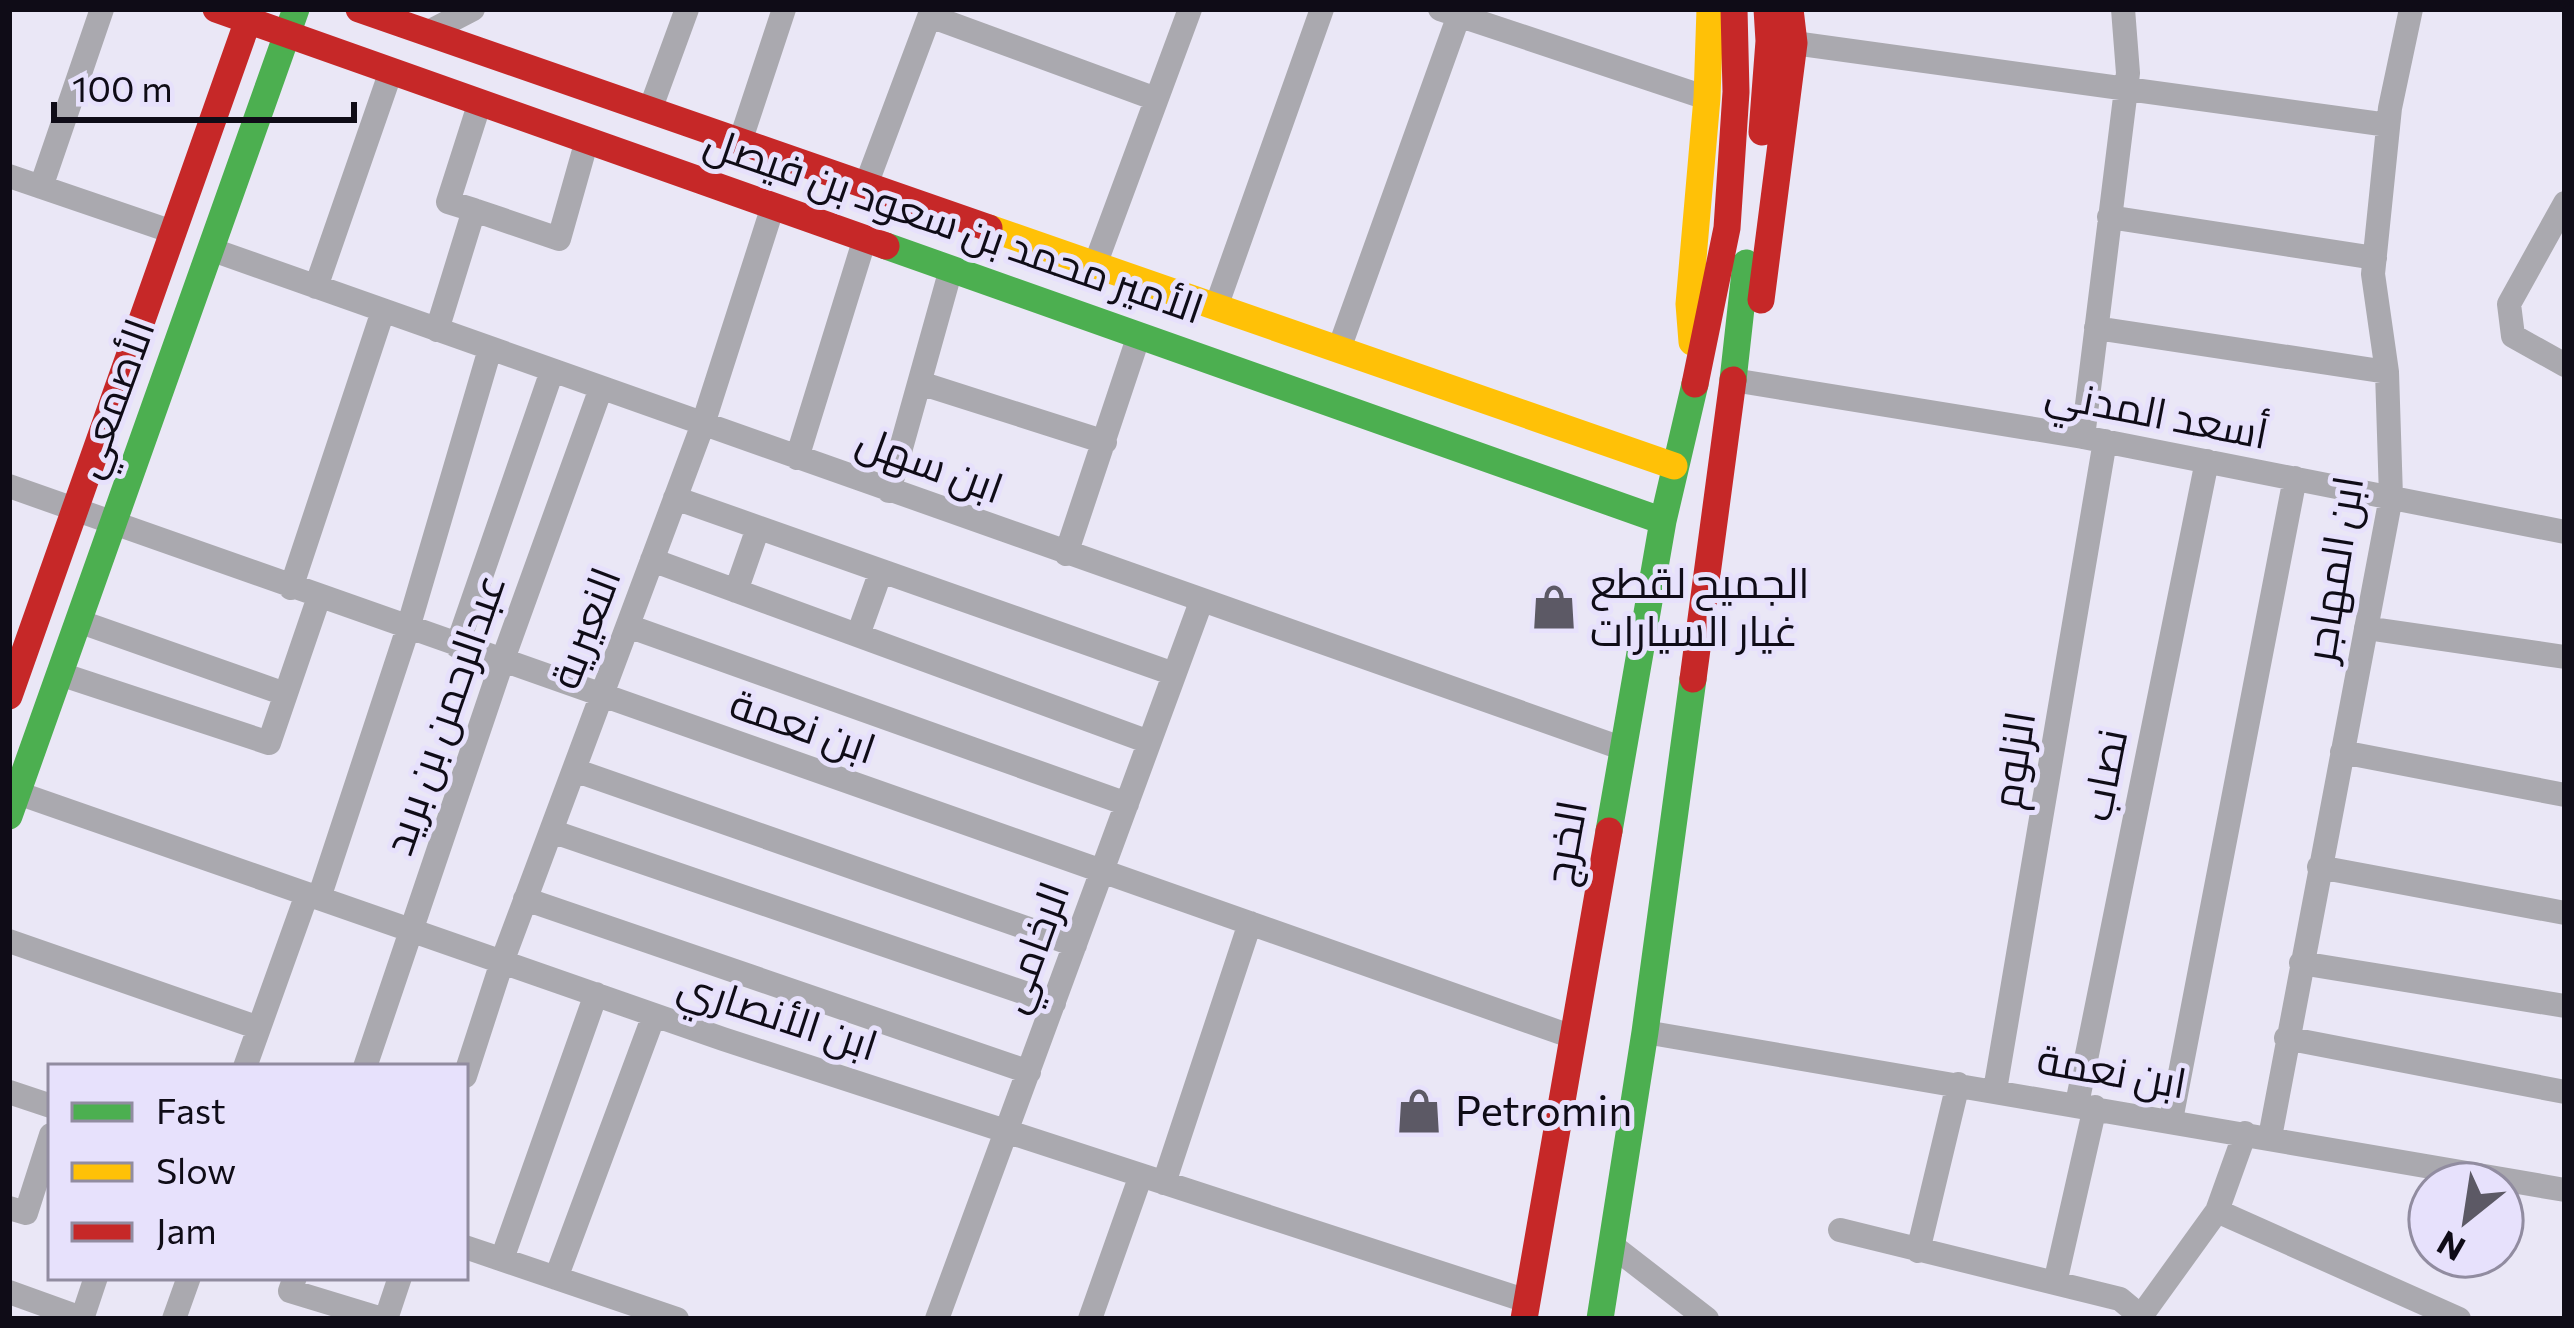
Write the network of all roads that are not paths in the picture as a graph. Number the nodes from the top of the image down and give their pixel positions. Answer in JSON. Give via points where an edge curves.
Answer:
{"nodes":[{"id":1,"x":102,"y":9,"type":"edge"},
{"id":2,"x":216,"y":9,"type":"edge"},
{"id":3,"x":359,"y":9,"type":"edge"},
{"id":4,"x":473,"y":9,"type":"edge"},
{"id":5,"x":687,"y":9,"type":"edge"},
{"id":6,"x":784,"y":9,"type":"edge"},
{"id":7,"x":1190,"y":9,"type":"edge"},
{"id":8,"x":1322,"y":9,"type":"edge"},
{"id":9,"x":1710,"y":9,"type":"edge"},
{"id":10,"x":1734,"y":9,"type":"edge"},
{"id":11,"x":1766,"y":9,"type":"edge"},
{"id":12,"x":1790,"y":9,"type":"edge"},
{"id":13,"x":2123,"y":9,"type":"edge"},
{"id":14,"x":2411,"y":9,"type":"edge"},
{"id":15,"x":931,"y":12,"type":"edge"},
{"id":16,"x":1450,"y":12,"type":"edge"},
{"id":17,"x":250,"y":15,"type":"edge"},
{"id":18,"x":291,"y":21,"type":"edge"},
{"id":19,"x":427,"y":33,"type":"junction"},
{"id":20,"x":1794,"y":44,"type":"junction"},
{"id":21,"x":391,"y":71,"type":"junction"},
{"id":22,"x":2125,"y":89,"type":"junction"},
{"id":23,"x":1707,"y":98,"type":"junction"},
{"id":24,"x":1156,"y":99,"type":"junction"},
{"id":25,"x":481,"y":103,"type":"junction"},
{"id":26,"x":650,"y":110,"type":"junction"},
{"id":27,"x":2388,"y":125,"type":"junction"},
{"id":28,"x":587,"y":140,"type":"junction"},
{"id":29,"x":740,"y":142,"type":"junction"},
{"id":30,"x":9,"y":176,"type":"edge"},
{"id":31,"x":866,"y":185,"type":"junction"},
{"id":32,"x":41,"y":187,"type":"junction"},
{"id":33,"x":2565,"y":202,"type":"edge"},
{"id":34,"x":773,"y":206,"type":"junction"},
{"id":35,"x":474,"y":210,"type":"junction"},
{"id":36,"x":2109,"y":217,"type":"junction"},
{"id":37,"x":1738,"y":231,"type":"junction"},
{"id":38,"x":173,"y":232,"type":"junction"},
{"id":39,"x":865,"y":238,"type":"junction"},
{"id":40,"x":210,"y":249,"type":"junction"},
{"id":41,"x":2375,"y":258,"type":"junction"},
{"id":42,"x":1095,"y":265,"type":"junction"},
{"id":43,"x":951,"y":269,"type":"junction"},
{"id":44,"x":316,"y":287,"type":"junction"},
{"id":45,"x":1216,"y":307,"type":"junction"},
{"id":46,"x":383,"y":311,"type":"junction"},
{"id":47,"x":2096,"y":328,"type":"junction"},
{"id":48,"x":437,"y":330,"type":"junction"},
{"id":49,"x":1138,"y":335,"type":"junction"},
{"id":50,"x":490,"y":349,"type":"junction"},
{"id":51,"x":1339,"y":350,"type":"junction"},
{"id":52,"x":2565,"y":365,"type":"edge"},
{"id":53,"x":552,"y":371,"type":"junction"},
{"id":54,"x":2387,"y":372,"type":"junction"},
{"id":55,"x":1733,"y":380,"type":"junction"},
{"id":56,"x":920,"y":383,"type":"junction"},
{"id":57,"x":1695,"y":384,"type":"junction"},
{"id":58,"x":601,"y":388,"type":"junction"},
{"id":59,"x":703,"y":424,"type":"junction"},
{"id":60,"x":2094,"y":439,"type":"junction"},
{"id":61,"x":1105,"y":442,"type":"junction"},
{"id":62,"x":797,"y":458,"type":"junction"},
{"id":63,"x":2207,"y":461,"type":"junction"},
{"id":64,"x":1674,"y":466,"type":"junction"},
{"id":65,"x":2295,"y":478,"type":"junction"},
{"id":66,"x":9,"y":486,"type":"edge"},
{"id":67,"x":889,"y":491,"type":"junction"},
{"id":68,"x":2391,"y":497,"type":"junction"},
{"id":69,"x":675,"y":499,"type":"junction"},
{"id":70,"x":75,"y":509,"type":"junction"},
{"id":71,"x":1663,"y":521,"type":"junction"},
{"id":72,"x":113,"y":523,"type":"junction"},
{"id":73,"x":758,"y":528,"type":"junction"},
{"id":74,"x":2565,"y":532,"type":"edge"},
{"id":75,"x":1066,"y":554,"type":"junction"},
{"id":76,"x":652,"y":560,"type":"junction"},
{"id":77,"x":881,"y":571,"type":"junction"},
{"id":78,"x":291,"y":588,"type":"junction"},
{"id":79,"x":736,"y":591,"type":"junction"},
{"id":80,"x":319,"y":596,"type":"junction"},
{"id":81,"x":1201,"y":602,"type":"junction"},
{"id":82,"x":78,"y":621,"type":"junction"},
{"id":83,"x":628,"y":626,"type":"junction"},
{"id":84,"x":408,"y":628,"type":"junction"},
{"id":85,"x":2366,"y":628,"type":"junction"},
{"id":86,"x":858,"y":635,"type":"junction"},
{"id":87,"x":458,"y":646,"type":"junction"},
{"id":88,"x":2565,"y":657,"type":"edge"},
{"id":89,"x":502,"y":662,"type":"junction"},
{"id":90,"x":59,"y":674,"type":"junction"},
{"id":91,"x":1174,"y":674,"type":"junction"},
{"id":92,"x":285,"y":694,"type":"junction"},
{"id":93,"x":9,"y":696,"type":"edge"},
{"id":94,"x":601,"y":698,"type":"junction"},
{"id":95,"x":1149,"y":742,"type":"junction"},
{"id":96,"x":1624,"y":749,"type":"junction"},
{"id":97,"x":2342,"y":752,"type":"junction"},
{"id":98,"x":574,"y":770,"type":"junction"},
{"id":99,"x":2565,"y":795,"type":"edge"},
{"id":100,"x":12,"y":799,"type":"edge"},
{"id":101,"x":1126,"y":804,"type":"junction"},
{"id":102,"x":550,"y":831,"type":"junction"},
{"id":103,"x":2319,"y":867,"type":"junction"},
{"id":104,"x":1102,"y":871,"type":"junction"},
{"id":105,"x":313,"y":896,"type":"junction"},
{"id":106,"x":526,"y":899,"type":"junction"},
{"id":107,"x":2565,"y":913,"type":"edge"},
{"id":108,"x":1250,"y":923,"type":"junction"},
{"id":109,"x":411,"y":930,"type":"junction"},
{"id":110,"x":9,"y":941,"type":"edge"},
{"id":111,"x":1075,"y":945,"type":"junction"},
{"id":112,"x":502,"y":962,"type":"junction"},
{"id":113,"x":2301,"y":963,"type":"junction"},
{"id":114,"x":596,"y":994,"type":"junction"},
{"id":115,"x":1054,"y":1003,"type":"junction"},
{"id":116,"x":2565,"y":1006,"type":"edge"},
{"id":117,"x":654,"y":1015,"type":"junction"},
{"id":118,"x":259,"y":1028,"type":"junction"},
{"id":119,"x":1646,"y":1032,"type":"junction"},
{"id":120,"x":1573,"y":1037,"type":"junction"},
{"id":121,"x":2286,"y":1037,"type":"junction"},
{"id":122,"x":246,"y":1064,"type":"edge"},
{"id":123,"x":366,"y":1064,"type":"edge"},
{"id":124,"x":468,"y":1067,"type":"edge"},
{"id":125,"x":1029,"y":1072,"type":"junction"},
{"id":126,"x":1958,"y":1084,"type":"junction"},
{"id":127,"x":1995,"y":1090,"type":"junction"},
{"id":128,"x":9,"y":1092,"type":"edge"},
{"id":129,"x":2565,"y":1092,"type":"edge"},
{"id":130,"x":48,"y":1105,"type":"edge"},
{"id":131,"x":2086,"y":1106,"type":"junction"},
{"id":132,"x":2171,"y":1120,"type":"junction"},
{"id":133,"x":1006,"y":1131,"type":"junction"},
{"id":134,"x":2258,"y":1135,"type":"junction"},
{"id":135,"x":48,"y":1144,"type":"edge"},
{"id":136,"x":1153,"y":1179,"type":"junction"},
{"id":137,"x":2565,"y":1190,"type":"edge"},
{"id":138,"x":9,"y":1208,"type":"edge"},
{"id":139,"x":2217,"y":1211,"type":"junction"},
{"id":140,"x":1840,"y":1230,"type":"dead end"},
{"id":141,"x":1614,"y":1246,"type":"junction"},
{"id":142,"x":468,"y":1248,"type":"edge"},
{"id":143,"x":1918,"y":1251,"type":"junction"},
{"id":144,"x":502,"y":1259,"type":"junction"},
{"id":145,"x":556,"y":1278,"type":"junction"},
{"id":146,"x":95,"y":1280,"type":"edge"},
{"id":147,"x":188,"y":1280,"type":"edge"},
{"id":148,"x":294,"y":1280,"type":"edge"},
{"id":149,"x":399,"y":1280,"type":"edge"},
{"id":150,"x":2054,"y":1283,"type":"junction"},
{"id":151,"x":9,"y":1292,"type":"edge"},
{"id":152,"x":1526,"y":1310,"type":"edge"},
{"id":153,"x":2141,"y":1318,"type":"edge"},
{"id":154,"x":83,"y":1319,"type":"edge"},
{"id":155,"x":174,"y":1319,"type":"edge"},
{"id":156,"x":384,"y":1319,"type":"edge"},
{"id":157,"x":677,"y":1319,"type":"edge"},
{"id":158,"x":938,"y":1319,"type":"edge"},
{"id":159,"x":1090,"y":1319,"type":"edge"},
{"id":160,"x":1600,"y":1319,"type":"edge"},
{"id":161,"x":1707,"y":1319,"type":"edge"},
{"id":162,"x":2459,"y":1319,"type":"edge"}],
"edges":[{"from":1,"to":32,"type":"street"},
{"from":2,"to":17,"type":"main road","name":"الأمير محمد بن سعود بن فيصل"},
{"from":3,"to":19,"type":"main road","name":"الأمير محمد بن سعود بن فيصل"},
{"from":4,"to":19,"type":"street"},
{"from":5,"to":26,"type":"street"},
{"from":6,"to":29,"type":"street"},
{"from":7,"to":24,"type":"street"},
{"from":8,"to":45,"type":"street"},
{"from":9,"to":23,"type":"main road"},
{"from":10,"to":37,"type":"main road"},
{"from":11,"to":37,"type":"main road","via":[[1765,103]]},
{"from":12,"to":20,"type":"main road"},
{"from":13,"to":22,"type":"street","name":"الزلوم"},
{"from":14,"to":27,"type":"street","name":"ابن المهاجر"},
{"from":15,"to":24,"type":"street"},
{"from":15,"to":31,"type":"street"},
{"from":16,"to":23,"type":"street"},
{"from":16,"to":51,"type":"street"},
{"from":17,"to":18,"type":"main road","name":"الأمير محمد بن سعود بن فيصل"},
{"from":17,"to":38,"type":"main road","name":"الأصمعي"},
{"from":18,"to":21,"type":"main road","name":"الأمير محمد بن سعود بن فيصل"},
{"from":18,"to":40,"type":"main road","name":"الأصمعي"},
{"from":19,"to":26,"type":"main road","name":"الأمير محمد بن سعود بن فيصل"},
{"from":20,"to":22,"type":"street"},
{"from":20,"to":55,"type":"main road","via":[[1758,323]]},
{"from":21,"to":25,"type":"main road","name":"الأمير محمد بن سعود بن فيصل"},
{"from":21,"to":44,"type":"street"},
{"from":22,"to":27,"type":"street"},
{"from":22,"to":36,"type":"street","name":"الزلوم"},
{"from":23,"to":57,"type":"main road","via":[[1689,304]]},
{"from":24,"to":42,"type":"street"},
{"from":25,"to":28,"type":"main road","name":"الأمير محمد بن سعود بن فيصل"},
{"from":25,"to":35,"type":"street","via":[[448,202]]},
{"from":26,"to":29,"type":"main road","name":"الأمير محمد بن سعود بن فيصل"},
{"from":27,"to":41,"type":"street","name":"ابن المهاجر"},
{"from":28,"to":34,"type":"main road","name":"الأمير محمد بن سعود بن فيصل"},
{"from":28,"to":35,"type":"street","via":[[559,239]]},
{"from":29,"to":31,"type":"main road","name":"الأمير محمد بن سعود بن فيصل"},
{"from":30,"to":32,"type":"street"},
{"from":31,"to":42,"type":"main road","name":"الأمير محمد بن سعود بن فيصل"},
{"from":32,"to":38,"type":"street"},
{"from":33,"to":52,"type":"street","via":[[2510,304],[2513,336]]},
{"from":34,"to":39,"type":"main road","name":"الأمير محمد بن سعود بن فيصل"},
{"from":34,"to":59,"type":"street","name":"النعيرية"},
{"from":35,"to":48,"type":"street"},
{"from":36,"to":41,"type":"street"},
{"from":36,"to":47,"type":"street","name":"الزلوم"},
{"from":37,"to":55,"type":"main road"},
{"from":37,"to":57,"type":"main road","name":"الخرج"},
{"from":38,"to":70,"type":"main road","name":"الأصمعي"},
{"from":39,"to":43,"type":"main road","name":"الأمير محمد بن سعود بن فيصل"},
{"from":39,"to":62,"type":"street"},
{"from":40,"to":44,"type":"street","name":"ابن سهل"},
{"from":40,"to":72,"type":"main road","name":"الأصمعي"},
{"from":41,"to":54,"type":"street","name":"ابن المهاجر"},
{"from":42,"to":45,"type":"main road","name":"الأمير محمد بن سعود بن فيصل"},
{"from":43,"to":49,"type":"main road","name":"الأمير محمد بن سعود بن فيصل"},
{"from":43,"to":56,"type":"street"},
{"from":44,"to":46,"type":"street","name":"ابن سهل"},
{"from":45,"to":51,"type":"main road","name":"الأمير محمد بن سعود بن فيصل"},
{"from":46,"to":48,"type":"street","name":"ابن سهل"},
{"from":46,"to":78,"type":"street"},
{"from":47,"to":54,"type":"street"},
{"from":47,"to":60,"type":"street","name":"الزلوم"},
{"from":48,"to":50,"type":"street","name":"ابن سهل"},
{"from":49,"to":61,"type":"street"},
{"from":49,"to":71,"type":"main road","name":"الأمير محمد بن سعود بن فيصل"},
{"from":50,"to":53,"type":"street","name":"ابن سهل"},
{"from":50,"to":84,"type":"street"},
{"from":51,"to":64,"type":"main road","name":"الأمير محمد بن سعود بن فيصل"},
{"from":53,"to":58,"type":"street","name":"ابن سهل"},
{"from":53,"to":87,"type":"street"},
{"from":54,"to":68,"type":"street","name":"ابن المهاجر"},
{"from":55,"to":60,"type":"street","name":"أسعد المدني"},
{"from":55,"to":119,"type":"main road"},
{"from":56,"to":61,"type":"street"},
{"from":56,"to":67,"type":"street"},
{"from":57,"to":64,"type":"main road","name":"الخرج"},
{"from":58,"to":59,"type":"street","name":"ابن سهل"},
{"from":58,"to":89,"type":"street","name":"عبدالرحمن بن بريد"},
{"from":59,"to":62,"type":"street","name":"ابن سهل"},
{"from":59,"to":69,"type":"street","name":"النعيرية"},
{"from":60,"to":63,"type":"street","name":"أسعد المدني"},
{"from":60,"to":127,"type":"street","name":"الزلوم"},
{"from":61,"to":75,"type":"street"},
{"from":62,"to":67,"type":"street","name":"ابن سهل"},
{"from":63,"to":65,"type":"street","name":"أسعد المدني"},
{"from":63,"to":131,"type":"street","name":"نصاب"},
{"from":64,"to":71,"type":"main road","name":"الخرج"},
{"from":65,"to":68,"type":"street","name":"أسعد المدني"},
{"from":65,"to":132,"type":"street"},
{"from":66,"to":70,"type":"street","name":"ابن نعمة"},
{"from":67,"to":75,"type":"street","name":"ابن سهل"},
{"from":68,"to":74,"type":"street","name":"أسعد المدني"},
{"from":68,"to":85,"type":"street","name":"ابن المهاجر"},
{"from":69,"to":73,"type":"street"},
{"from":69,"to":76,"type":"street","name":"النعيرية"},
{"from":70,"to":72,"type":"street","name":"ابن نعمة"},
{"from":70,"to":93,"type":"main road","name":"الأصمعي"},
{"from":71,"to":96,"type":"main road","name":"الخرج"},
{"from":72,"to":78,"type":"street","name":"ابن نعمة"},
{"from":72,"to":82,"type":"main road","name":"الأصمعي"},
{"from":73,"to":77,"type":"street"},
{"from":73,"to":79,"type":"street"},
{"from":75,"to":81,"type":"street","name":"ابن سهل"},
{"from":76,"to":79,"type":"street"},
{"from":76,"to":83,"type":"street","name":"النعيرية"},
{"from":77,"to":86,"type":"street"},
{"from":77,"to":91,"type":"street"},
{"from":78,"to":80,"type":"street","name":"ابن نعمة"},
{"from":79,"to":86,"type":"street"},
{"from":80,"to":84,"type":"street","name":"ابن نعمة"},
{"from":80,"to":92,"type":"street"},
{"from":81,"to":91,"type":"street","name":"الرخامي"},
{"from":81,"to":96,"type":"street","name":"ابن سهل"},
{"from":82,"to":90,"type":"main road","name":"الأصمعي"},
{"from":82,"to":92,"type":"street"},
{"from":83,"to":94,"type":"street","name":"النعيرية"},
{"from":83,"to":101,"type":"street"},
{"from":84,"to":87,"type":"street","name":"ابن نعمة"},
{"from":84,"to":105,"type":"street"},
{"from":85,"to":88,"type":"street"},
{"from":85,"to":97,"type":"street","name":"ابن المهاجر"},
{"from":86,"to":95,"type":"street"},
{"from":87,"to":89,"type":"street","name":"ابن نعمة"},
{"from":89,"to":94,"type":"street","name":"ابن نعمة"},
{"from":89,"to":109,"type":"street","name":"عبدالرحمن بن بريد"},
{"from":90,"to":92,"type":"street","via":[[269,743]]},
{"from":90,"to":100,"type":"main road","name":"الأصمعي"},
{"from":91,"to":95,"type":"street","name":"الرخامي"},
{"from":94,"to":98,"type":"street","name":"النعيرية"},
{"from":94,"to":104,"type":"street","name":"ابن نعمة"},
{"from":95,"to":101,"type":"street","name":"الرخامي"},
{"from":96,"to":120,"type":"main road","name":"الخرج"},
{"from":97,"to":99,"type":"street"},
{"from":97,"to":103,"type":"street","name":"ابن المهاجر"},
{"from":98,"to":102,"type":"street","name":"النعيرية"},
{"from":98,"to":111,"type":"street"},
{"from":100,"to":105,"type":"street","name":"ابن الأنصاري"},
{"from":101,"to":104,"type":"street","name":"الرخامي"},
{"from":102,"to":106,"type":"street","name":"النعيرية"},
{"from":102,"to":115,"type":"street"},
{"from":103,"to":107,"type":"street"},
{"from":103,"to":113,"type":"street","name":"ابن المهاجر"},
{"from":104,"to":108,"type":"street","name":"ابن نعمة"},
{"from":104,"to":111,"type":"street","name":"الرخامي"},
{"from":105,"to":109,"type":"street","name":"ابن الأنصاري"},
{"from":105,"to":118,"type":"street"},
{"from":106,"to":112,"type":"street","name":"النعيرية"},
{"from":106,"to":125,"type":"street"},
{"from":108,"to":120,"type":"street","name":"ابن نعمة"},
{"from":108,"to":136,"type":"street"},
{"from":109,"to":112,"type":"street","name":"ابن الأنصاري"},
{"from":109,"to":123,"type":"street","name":"عبدالرحمن بن بريد"},
{"from":110,"to":118,"type":"street"},
{"from":111,"to":115,"type":"street","name":"الرخامي"},
{"from":112,"to":114,"type":"street","name":"ابن الأنصاري"},
{"from":112,"to":124,"type":"street","name":"النعيرية"},
{"from":113,"to":116,"type":"street"},
{"from":113,"to":121,"type":"street","name":"ابن المهاجر"},
{"from":114,"to":117,"type":"street","name":"ابن الأنصاري"},
{"from":114,"to":144,"type":"street"},
{"from":115,"to":125,"type":"street","name":"الرخامي"},
{"from":117,"to":133,"type":"street","name":"ابن الأنصاري"},
{"from":117,"to":145,"type":"street"},
{"from":118,"to":122,"type":"street"},
{"from":119,"to":126,"type":"street","name":"ابن نعمة"},
{"from":119,"to":141,"type":"main road"},
{"from":120,"to":152,"type":"main road","name":"الخرج"},
{"from":121,"to":129,"type":"street"},
{"from":121,"to":134,"type":"street","name":"ابن المهاجر"},
{"from":125,"to":133,"type":"street","name":"الرخامي"},
{"from":126,"to":127,"type":"street","name":"ابن نعمة"},
{"from":126,"to":143,"type":"street"},
{"from":127,"to":131,"type":"street","name":"ابن نعمة"},
{"from":128,"to":130,"type":"street"},
{"from":131,"to":132,"type":"street","name":"ابن نعمة"},
{"from":131,"to":150,"type":"street","name":"نصاب"},
{"from":132,"to":134,"type":"street","name":"ابن نعمة"},
{"from":133,"to":136,"type":"street","name":"ابن الأنصاري"},
{"from":133,"to":158,"type":"street","name":"الرخامي"},
{"from":134,"to":137,"type":"street","name":"ابن نعمة"},
{"from":134,"to":139,"type":"street","name":"ابن المهاجر"},
{"from":135,"to":138,"type":"street","via":[[26,1213]]},
{"from":136,"to":152,"type":"street","name":"ابن الأنصاري"},
{"from":136,"to":159,"type":"street"},
{"from":139,"to":153,"type":"street","name":"ابن المهاجر"},
{"from":139,"to":162,"type":"street"},
{"from":140,"to":143,"type":"street"},
{"from":141,"to":160,"type":"main road"},
{"from":141,"to":161,"type":"street"},
{"from":142,"to":144,"type":"street"},
{"from":143,"to":150,"type":"street"},
{"from":144,"to":145,"type":"street"},
{"from":145,"to":157,"type":"street"},
{"from":146,"to":154,"type":"street"},
{"from":147,"to":155,"type":"street"},
{"from":148,"to":156,"type":"street","via":[[290,1291]]},
{"from":149,"to":156,"type":"street"},
{"from":150,"to":153,"type":"street","via":[[2120,1299]]},
{"from":151,"to":154,"type":"street"}]}
